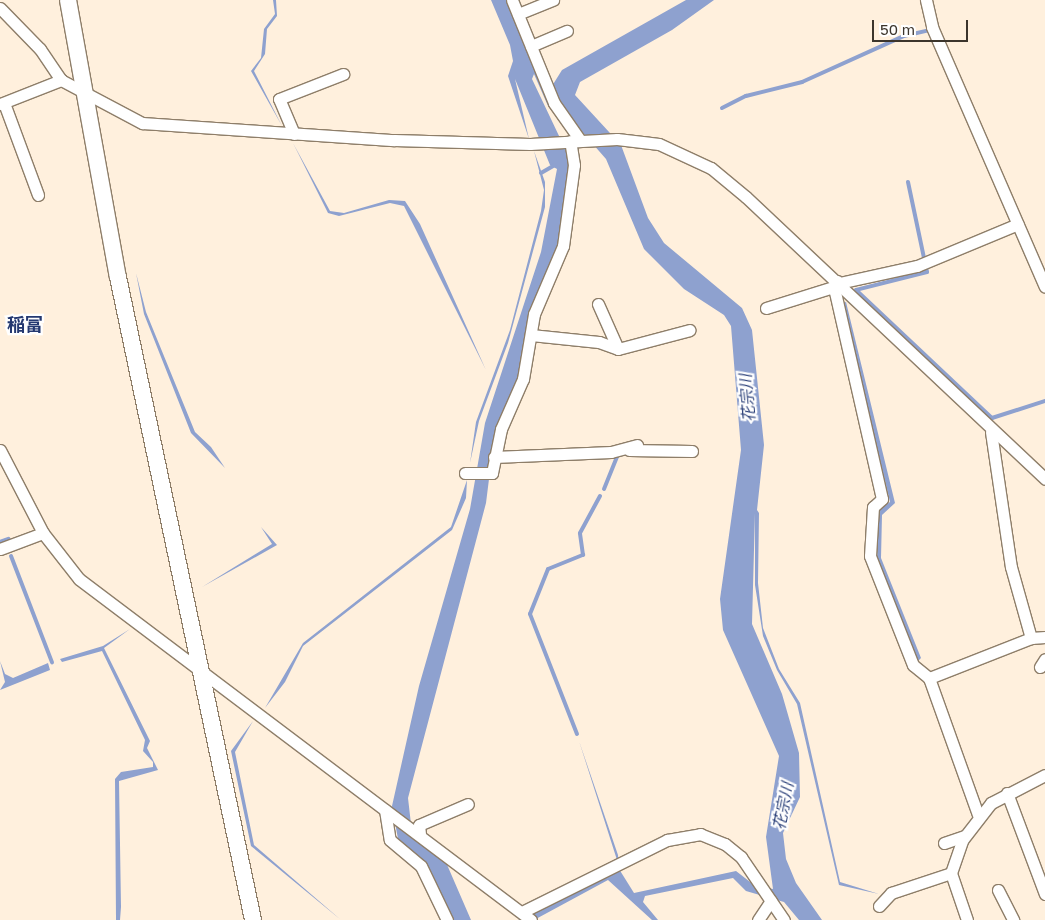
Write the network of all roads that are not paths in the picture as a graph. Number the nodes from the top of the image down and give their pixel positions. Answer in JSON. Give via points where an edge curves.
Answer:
{"nodes":[{"id":1,"x":68,"y":0,"type":"edge"},
{"id":2,"x":512,"y":0,"type":"edge"},
{"id":3,"x":553,"y":0,"type":"edge"},
{"id":4,"x":926,"y":0,"type":"edge"},
{"id":5,"x":0,"y":8,"type":"edge"},
{"id":6,"x":518,"y":14,"type":"junction"},
{"id":7,"x":567,"y":31,"type":"dead end"},
{"id":8,"x":531,"y":46,"type":"junction"},
{"id":9,"x":343,"y":74,"type":"dead end"},
{"id":10,"x":61,"y":80,"type":"junction"},
{"id":11,"x":84,"y":90,"type":"junction"},
{"id":12,"x":2,"y":104,"type":"edge"},
{"id":13,"x":294,"y":134,"type":"junction"},
{"id":14,"x":575,"y":141,"type":"junction"},
{"id":15,"x":38,"y":195,"type":"dead end"},
{"id":16,"x":1018,"y":224,"type":"junction"},
{"id":17,"x":838,"y":283,"type":"junction"},
{"id":18,"x":1045,"y":287,"type":"edge"},
{"id":19,"x":598,"y":304,"type":"dead end"},
{"id":20,"x":766,"y":308,"type":"dead end"},
{"id":21,"x":690,"y":330,"type":"dead end"},
{"id":22,"x":531,"y":335,"type":"junction"},
{"id":23,"x":618,"y":349,"type":"junction"},
{"id":24,"x":991,"y":432,"type":"junction"},
{"id":25,"x":637,"y":445,"type":"dead end"},
{"id":26,"x":621,"y":447,"type":"junction"},
{"id":27,"x":692,"y":451,"type":"dead end"},
{"id":28,"x":0,"y":452,"type":"edge"},
{"id":29,"x":494,"y":457,"type":"junction"},
{"id":30,"x":469,"y":473,"type":"dead end"},
{"id":31,"x":1045,"y":479,"type":"edge"},
{"id":32,"x":44,"y":533,"type":"junction"},
{"id":33,"x":0,"y":549,"type":"edge"},
{"id":34,"x":1045,"y":637,"type":"edge"},
{"id":35,"x":1031,"y":638,"type":"junction"},
{"id":36,"x":204,"y":673,"type":"junction"},
{"id":37,"x":929,"y":678,"type":"junction"},
{"id":38,"x":1045,"y":775,"type":"edge"},
{"id":39,"x":1007,"y":793,"type":"junction"},
{"id":40,"x":468,"y":804,"type":"dead end"},
{"id":41,"x":385,"y":810,"type":"junction"},
{"id":42,"x":978,"y":815,"type":"junction"},
{"id":43,"x":417,"y":833,"type":"junction"},
{"id":44,"x":964,"y":836,"type":"junction"},
{"id":45,"x":944,"y":843,"type":"dead end"},
{"id":46,"x":951,"y":873,"type":"junction"},
{"id":47,"x":998,"y":890,"type":"dead end"},
{"id":48,"x":1045,"y":894,"type":"edge"},
{"id":49,"x":770,"y":901,"type":"junction"},
{"id":50,"x":879,"y":906,"type":"dead end"},
{"id":51,"x":528,"y":916,"type":"edge"},
{"id":52,"x":253,"y":920,"type":"edge"},
{"id":53,"x":447,"y":920,"type":"edge"},
{"id":54,"x":758,"y":920,"type":"edge"},
{"id":55,"x":784,"y":920,"type":"edge"},
{"id":56,"x":968,"y":920,"type":"edge"},
{"id":57,"x":1013,"y":920,"type":"edge"}],
"edges":[{"from":1,"to":11,"type":"street"},
{"from":2,"to":6,"type":"street"},
{"from":3,"to":6,"type":"street"},
{"from":4,"to":16,"type":"street","via":[[932,27]]},
{"from":5,"to":10,"type":"street","via":[[40,49]]},
{"from":6,"to":8,"type":"street"},
{"from":7,"to":8,"type":"street"},
{"from":8,"to":14,"type":"street","via":[[554,103]]},
{"from":9,"to":13,"type":"street","via":[[279,99]]},
{"from":10,"to":11,"type":"street"},
{"from":10,"to":12,"type":"street"},
{"from":11,"to":13,"type":"street","via":[[142,123]]},
{"from":11,"to":36,"type":"street","via":[[118,277]]},
{"from":12,"to":15,"type":"street"},
{"from":13,"to":14,"type":"street","via":[[530,144]]},
{"from":14,"to":17,"type":"street","via":[[617,139],[660,144],[711,168]]},
{"from":14,"to":22,"type":"street","via":[[563,246],[534,314]]},
{"from":16,"to":17,"type":"street","via":[[917,266]]},
{"from":16,"to":18,"type":"street"},
{"from":17,"to":20,"type":"street"},
{"from":17,"to":24,"type":"street"},
{"from":17,"to":37,"type":"street","via":[[882,499],[873,507],[870,556],[913,665]]},
{"from":19,"to":23,"type":"street"},
{"from":21,"to":23,"type":"street"},
{"from":22,"to":23,"type":"street","via":[[599,342]]},
{"from":22,"to":29,"type":"street","via":[[523,379],[501,429]]},
{"from":24,"to":31,"type":"street"},
{"from":24,"to":35,"type":"street","via":[[1012,567]]},
{"from":25,"to":26,"type":"street"},
{"from":26,"to":27,"type":"street"},
{"from":26,"to":29,"type":"street","via":[[611,452]]},
{"from":28,"to":32,"type":"street"},
{"from":29,"to":30,"type":"street","via":[[490,473]]},
{"from":32,"to":33,"type":"street"},
{"from":32,"to":36,"type":"street","via":[[79,579]]},
{"from":34,"to":35,"type":"street"},
{"from":35,"to":37,"type":"street"},
{"from":36,"to":41,"type":"street"},
{"from":36,"to":52,"type":"street"},
{"from":37,"to":42,"type":"street"},
{"from":38,"to":39,"type":"street"},
{"from":39,"to":42,"type":"street"},
{"from":39,"to":48,"type":"street"},
{"from":40,"to":43,"type":"street","via":[[419,825]]},
{"from":41,"to":43,"type":"street"},
{"from":41,"to":53,"type":"street","via":[[390,840],[420,866]]},
{"from":42,"to":44,"type":"street"},
{"from":43,"to":51,"type":"street"},
{"from":44,"to":45,"type":"street"},
{"from":44,"to":46,"type":"street"},
{"from":46,"to":50,"type":"street","via":[[891,892]]},
{"from":46,"to":56,"type":"street"},
{"from":47,"to":57,"type":"street"},
{"from":49,"to":51,"type":"street","via":[[725,844],[700,834],[684,834]]},
{"from":49,"to":54,"type":"street"},
{"from":49,"to":55,"type":"street"}]}
